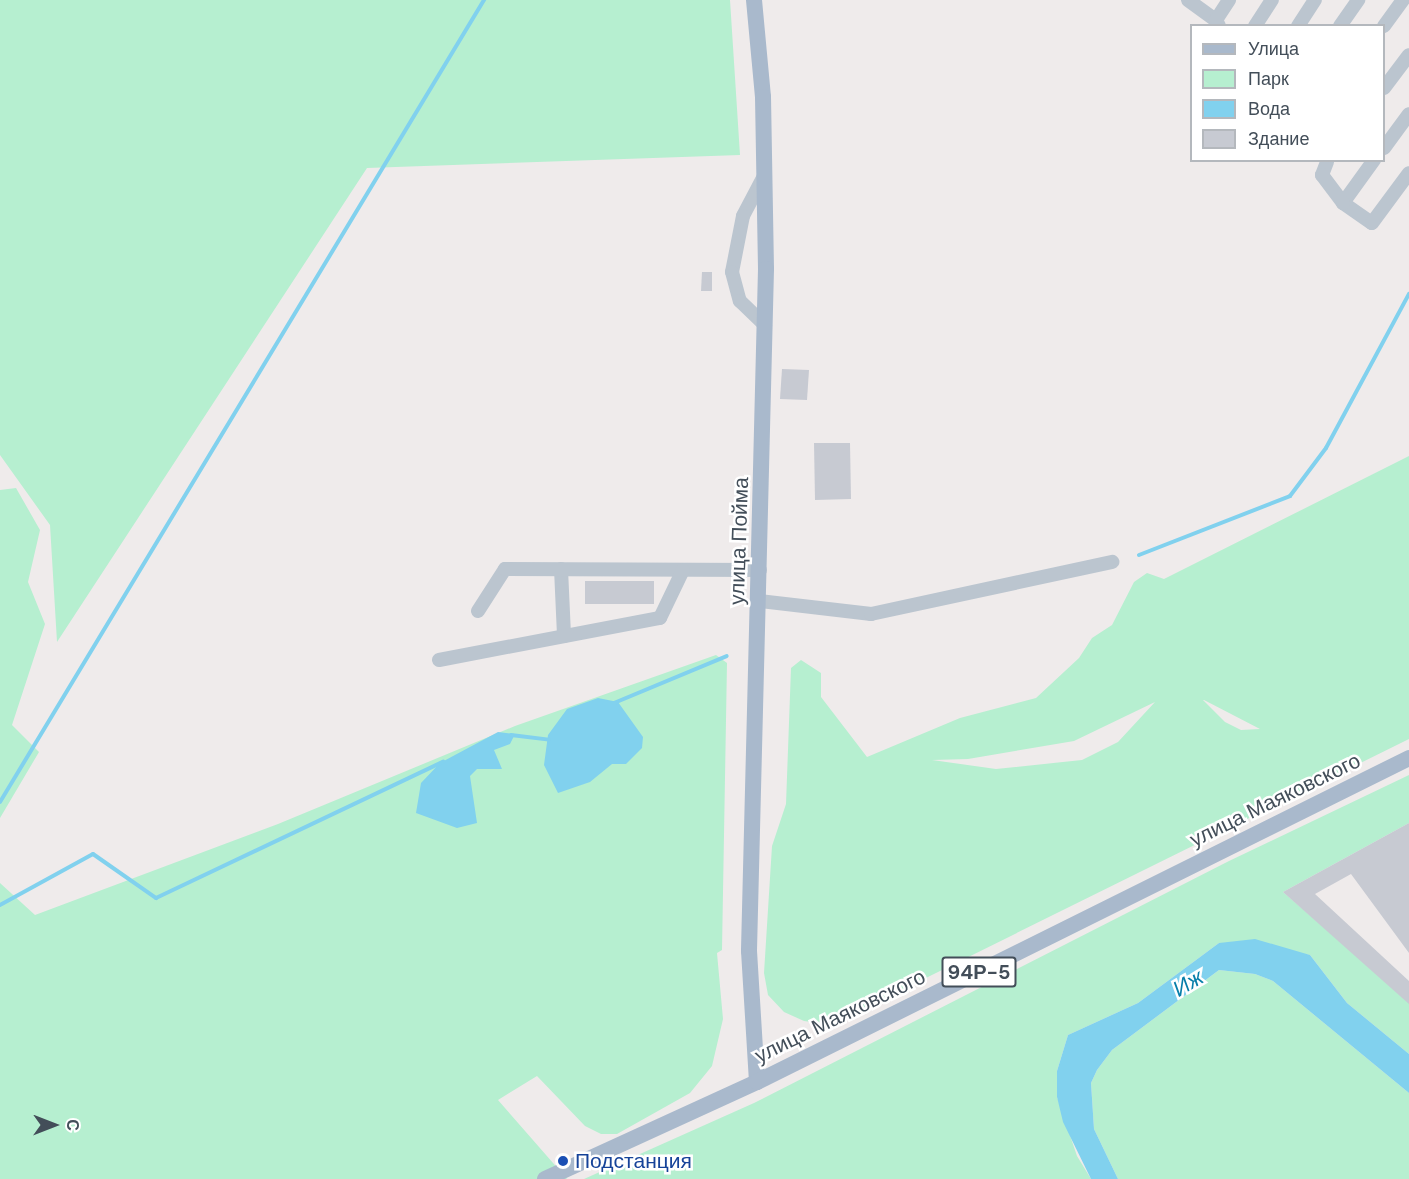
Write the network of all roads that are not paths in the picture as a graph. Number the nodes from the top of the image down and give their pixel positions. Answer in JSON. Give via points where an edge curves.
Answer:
{"nodes":[{"id":1,"x":754,"y":0,"type":"edge"},
{"id":2,"x":1188,"y":0,"type":"edge"},
{"id":3,"x":1229,"y":0,"type":"edge"},
{"id":4,"x":1272,"y":0,"type":"edge"},
{"id":5,"x":1315,"y":0,"type":"edge"},
{"id":6,"x":1358,"y":0,"type":"edge"},
{"id":7,"x":1403,"y":0,"type":"edge"},
{"id":8,"x":1217,"y":23,"type":"edge"},
{"id":9,"x":1256,"y":24,"type":"edge"},
{"id":10,"x":1299,"y":24,"type":"edge"},
{"id":11,"x":1341,"y":24,"type":"edge"},
{"id":12,"x":1385,"y":24,"type":"edge"},
{"id":13,"x":1409,"y":55,"type":"edge"},
{"id":14,"x":1385,"y":85,"type":"edge"},
{"id":15,"x":1409,"y":114,"type":"edge"},
{"id":16,"x":1385,"y":145,"type":"edge"},
{"id":17,"x":1327,"y":162,"type":"edge"},
{"id":18,"x":1373,"y":162,"type":"edge"},
{"id":19,"x":1409,"y":173,"type":"edge"},
{"id":20,"x":764,"y":176,"type":"junction"},
{"id":21,"x":1343,"y":203,"type":"junction"},
{"id":22,"x":765,"y":325,"type":"junction"},
{"id":23,"x":1112,"y":561,"type":"dead end"},
{"id":24,"x":561,"y":569,"type":"junction"},
{"id":25,"x":683,"y":570,"type":"junction"},
{"id":26,"x":760,"y":570,"type":"junction"},
{"id":27,"x":760,"y":601,"type":"junction"},
{"id":28,"x":478,"y":611,"type":"dead end"},
{"id":29,"x":564,"y":636,"type":"junction"},
{"id":30,"x":438,"y":660,"type":"dead end"},
{"id":31,"x":1409,"y":758,"type":"edge"},
{"id":32,"x":757,"y":1082,"type":"junction"},
{"id":33,"x":545,"y":1179,"type":"edge"}],
"edges":[{"from":1,"to":20,"type":"main road","name":"улица Пойма"},
{"from":2,"to":8,"type":"lane"},
{"from":3,"to":8,"type":"lane"},
{"from":4,"to":9,"type":"lane"},
{"from":5,"to":10,"type":"lane"},
{"from":6,"to":11,"type":"lane"},
{"from":7,"to":12,"type":"lane"},
{"from":13,"to":14,"type":"lane"},
{"from":15,"to":16,"type":"lane"},
{"from":17,"to":21,"type":"lane","via":[[1322,175]]},
{"from":18,"to":21,"type":"lane"},
{"from":19,"to":21,"type":"lane","via":[[1372,223]]},
{"from":20,"to":22,"type":"main road","name":"улица Пойма"},
{"from":20,"to":22,"type":"lane","via":[[743,216],[732,272],[740,301]]},
{"from":22,"to":26,"type":"main road","name":"улица Пойма"},
{"from":23,"to":27,"type":"lane","via":[[871,614]]},
{"from":24,"to":25,"type":"lane"},
{"from":24,"to":28,"type":"lane","via":[[505,569]]},
{"from":24,"to":29,"type":"lane"},
{"from":25,"to":26,"type":"lane"},
{"from":25,"to":29,"type":"lane","via":[[660,618]]},
{"from":26,"to":27,"type":"main road","name":"улица Пойма"},
{"from":27,"to":32,"type":"main road","name":"улица Пойма","via":[[749,951]]},
{"from":29,"to":30,"type":"lane"},
{"from":31,"to":32,"type":"main road","name":"улица Маяковского","number":"94Р-5"},
{"from":32,"to":33,"type":"main road","name":"улица Маяковского","number":"94Р-5"}]}
